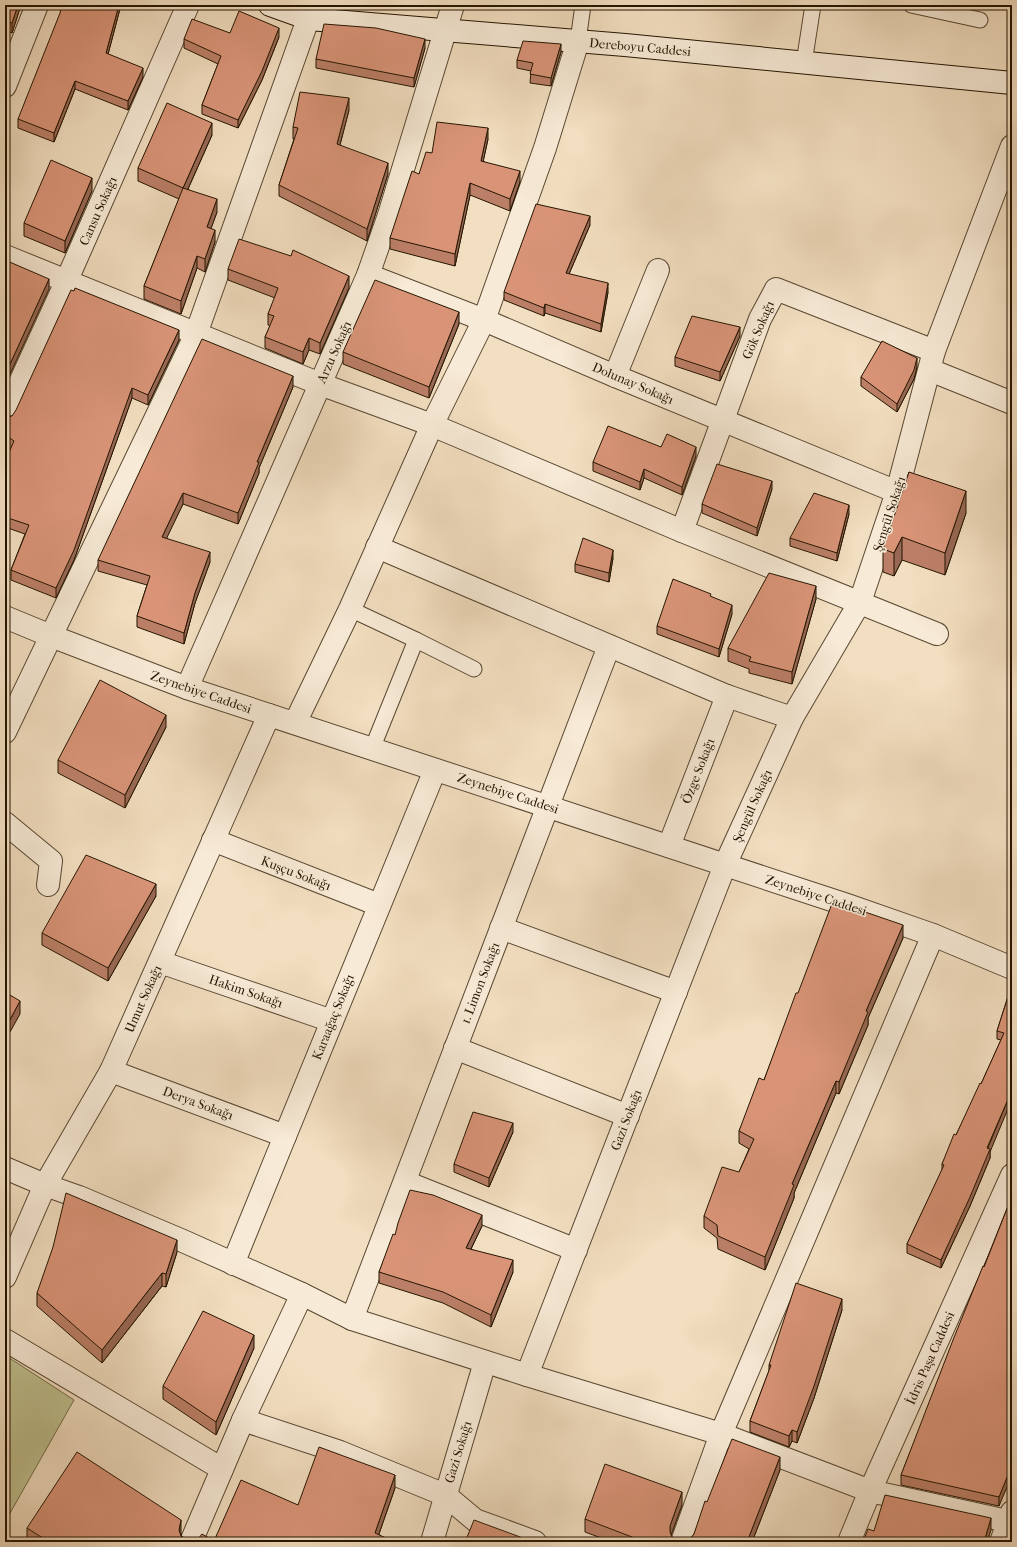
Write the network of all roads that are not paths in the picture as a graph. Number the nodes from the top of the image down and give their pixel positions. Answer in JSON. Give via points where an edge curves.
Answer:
{"nodes":[{"id":1,"x":37,"y":5,"type":"edge"},
{"id":2,"x":188,"y":5,"type":"edge"},
{"id":3,"x":270,"y":5,"type":"edge"},
{"id":4,"x":453,"y":5,"type":"edge"},
{"id":5,"x":582,"y":5,"type":"edge"},
{"id":6,"x":813,"y":5,"type":"edge"},
{"id":7,"x":911,"y":5,"type":"edge"},
{"id":8,"x":311,"y":12,"type":"edge"},
{"id":9,"x":980,"y":20,"type":"dead end"},
{"id":10,"x":446,"y":30,"type":"junction"},
{"id":11,"x":578,"y":41,"type":"junction"},
{"id":12,"x":804,"y":63,"type":"junction"},
{"id":13,"x":1012,"y":83,"type":"edge"},
{"id":14,"x":5,"y":86,"type":"edge"},
{"id":15,"x":1012,"y":146,"type":"edge"},
{"id":16,"x":5,"y":256,"type":"edge"},
{"id":17,"x":658,"y":270,"type":"dead end"},
{"id":18,"x":368,"y":275,"type":"junction"},
{"id":19,"x":66,"y":282,"type":"junction"},
{"id":20,"x":484,"y":320,"type":"junction"},
{"id":21,"x":196,"y":334,"type":"junction"},
{"id":22,"x":932,"y":361,"type":"junction"},
{"id":23,"x":615,"y":376,"type":"junction"},
{"id":24,"x":320,"y":384,"type":"junction"},
{"id":25,"x":1012,"y":403,"type":"edge"},
{"id":26,"x":5,"y":415,"type":"edge"},
{"id":27,"x":723,"y":421,"type":"junction"},
{"id":28,"x":432,"y":426,"type":"junction"},
{"id":29,"x":897,"y":492,"type":"junction"},
{"id":30,"x":682,"y":530,"type":"junction"},
{"id":31,"x":377,"y":547,"type":"junction"},
{"id":32,"x":860,"y":602,"type":"junction"},
{"id":33,"x":350,"y":609,"type":"junction"},
{"id":34,"x":5,"y":617,"type":"edge"},
{"id":35,"x":938,"y":634,"type":"dead end"},
{"id":36,"x":51,"y":636,"type":"junction"},
{"id":37,"x":416,"y":640,"type":"junction"},
{"id":38,"x":609,"y":646,"type":"junction"},
{"id":39,"x":474,"y":669,"type":"dead end"},
{"id":40,"x":187,"y":688,"type":"junction"},
{"id":41,"x":726,"y":696,"type":"junction"},
{"id":42,"x":269,"y":715,"type":"junction"},
{"id":43,"x":792,"y":718,"type":"junction"},
{"id":44,"x":295,"y":723,"type":"junction"},
{"id":45,"x":5,"y":732,"type":"edge"},
{"id":46,"x":372,"y":749,"type":"junction"},
{"id":47,"x":435,"y":770,"type":"junction"},
{"id":48,"x":548,"y":806,"type":"junction"},
{"id":49,"x":5,"y":823,"type":"edge"},
{"id":50,"x":213,"y":840,"type":"junction"},
{"id":51,"x":669,"y":846,"type":"junction"},
{"id":52,"x":725,"y":865,"type":"junction"},
{"id":53,"x":48,"y":885,"type":"dead end"},
{"id":54,"x":379,"y":905,"type":"junction"},
{"id":55,"x":501,"y":928,"type":"junction"},
{"id":56,"x":932,"y":935,"type":"junction"},
{"id":57,"x":160,"y":962,"type":"junction"},
{"id":58,"x":1012,"y":968,"type":"edge"},
{"id":59,"x":676,"y":992,"type":"junction"},
{"id":60,"x":332,"y":1021,"type":"junction"},
{"id":61,"x":455,"y":1048,"type":"junction"},
{"id":62,"x":111,"y":1071,"type":"junction"},
{"id":63,"x":628,"y":1116,"type":"junction"},
{"id":64,"x":284,"y":1136,"type":"junction"},
{"id":65,"x":5,"y":1168,"type":"edge"},
{"id":66,"x":1012,"y":1175,"type":"edge"},
{"id":67,"x":405,"y":1182,"type":"junction"},
{"id":68,"x":45,"y":1185,"type":"junction"},
{"id":69,"x":576,"y":1250,"type":"junction"},
{"id":70,"x":233,"y":1264,"type":"junction"},
{"id":71,"x":5,"y":1277,"type":"edge"},
{"id":72,"x":302,"y":1294,"type":"junction"},
{"id":73,"x":352,"y":1319,"type":"junction"},
{"id":74,"x":5,"y":1340,"type":"edge"},
{"id":75,"x":485,"y":1362,"type":"junction"},
{"id":76,"x":527,"y":1376,"type":"junction"},
{"id":77,"x":243,"y":1420,"type":"junction"},
{"id":78,"x":721,"y":1434,"type":"junction"},
{"id":79,"x":222,"y":1469,"type":"junction"},
{"id":80,"x":870,"y":1491,"type":"junction"},
{"id":81,"x":445,"y":1495,"type":"junction"},
{"id":82,"x":1011,"y":1518,"type":"edge"},
{"id":83,"x":191,"y":1542,"type":"edge"},
{"id":84,"x":432,"y":1542,"type":"edge"},
{"id":85,"x":536,"y":1542,"type":"edge"},
{"id":86,"x":682,"y":1542,"type":"edge"},
{"id":87,"x":849,"y":1542,"type":"edge"},
{"id":88,"x":1001,"y":1542,"type":"edge"}],
"edges":[{"from":1,"to":14,"type":"street"},
{"from":2,"to":19,"type":"street","name":"Cansu Sokağı"},
{"from":3,"to":8,"type":"street","name":"Dereboyu Caddesi"},
{"from":4,"to":10,"type":"street","name":"Arzu Sokağı"},
{"from":5,"to":11,"type":"lane"},
{"from":6,"to":12,"type":"lane"},
{"from":7,"to":9,"type":"lane"},
{"from":8,"to":10,"type":"street","name":"Dereboyu Caddesi"},
{"from":8,"to":21,"type":"street"},
{"from":10,"to":11,"type":"street","name":"Dereboyu Caddesi"},
{"from":10,"to":18,"type":"street","name":"Arzu Sokağı"},
{"from":11,"to":12,"type":"street","name":"Dereboyu Caddesi"},
{"from":11,"to":20,"type":"street","via":[[545,148]]},
{"from":12,"to":13,"type":"street","name":"Dereboyu Caddesi"},
{"from":15,"to":22,"type":"street","name":"Şengül Sokağı"},
{"from":16,"to":19,"type":"street"},
{"from":17,"to":23,"type":"street"},
{"from":18,"to":20,"type":"street","name":"Dolunay Sokağı"},
{"from":18,"to":24,"type":"street","name":"Arzu Sokağı"},
{"from":19,"to":21,"type":"street"},
{"from":19,"to":26,"type":"street","name":"Cansu Sokağı"},
{"from":20,"to":23,"type":"street","name":"Dolunay Sokağı"},
{"from":20,"to":28,"type":"street"},
{"from":21,"to":24,"type":"street"},
{"from":21,"to":36,"type":"street"},
{"from":22,"to":25,"type":"street"},
{"from":22,"to":27,"type":"street","name":"Gök Sokağı","via":[[776,289],[760,319]]},
{"from":22,"to":29,"type":"street","name":"Şengül Sokağı"},
{"from":23,"to":27,"type":"street","name":"Dolunay Sokağı"},
{"from":24,"to":28,"type":"street"},
{"from":24,"to":40,"type":"street","name":"Arzu Sokağı"},
{"from":27,"to":29,"type":"street","name":"Dolunay Sokağı"},
{"from":27,"to":30,"type":"street","name":"Gök Sokağı"},
{"from":28,"to":30,"type":"street"},
{"from":28,"to":31,"type":"street"},
{"from":29,"to":32,"type":"street","name":"Şengül Sokağı"},
{"from":30,"to":32,"type":"street"},
{"from":31,"to":33,"type":"street"},
{"from":31,"to":38,"type":"street"},
{"from":32,"to":35,"type":"street"},
{"from":32,"to":43,"type":"street","name":"Şengül Sokağı"},
{"from":33,"to":37,"type":"lane"},
{"from":33,"to":44,"type":"street"},
{"from":34,"to":36,"type":"street","name":"Zeynebiye Caddesi"},
{"from":36,"to":40,"type":"street","name":"Zeynebiye Caddesi"},
{"from":36,"to":45,"type":"street"},
{"from":37,"to":39,"type":"lane"},
{"from":37,"to":46,"type":"lane"},
{"from":38,"to":41,"type":"street"},
{"from":38,"to":48,"type":"street","name":"1. Limon Sokağı"},
{"from":40,"to":42,"type":"street","name":"Zeynebiye Caddesi"},
{"from":41,"to":43,"type":"street"},
{"from":41,"to":51,"type":"street","name":"Özge Sokağı"},
{"from":42,"to":44,"type":"street","name":"Zeynebiye Caddesi"},
{"from":42,"to":50,"type":"street","name":"Umut Sokağı"},
{"from":43,"to":52,"type":"street","name":"Şengül Sokağı"},
{"from":44,"to":46,"type":"street","name":"Zeynebiye Caddesi"},
{"from":46,"to":47,"type":"street","name":"Zeynebiye Caddesi"},
{"from":47,"to":48,"type":"street","name":"Zeynebiye Caddesi"},
{"from":47,"to":54,"type":"street","name":"Karaağaç Sokağı"},
{"from":48,"to":51,"type":"street","name":"Zeynebiye Caddesi"},
{"from":48,"to":55,"type":"street","name":"1. Limon Sokağı"},
{"from":49,"to":53,"type":"street","via":[[51,861]]},
{"from":50,"to":54,"type":"street","name":"Kuşçu Sokağı"},
{"from":50,"to":57,"type":"street","name":"Umut Sokağı"},
{"from":51,"to":52,"type":"street","name":"Zeynebiye Caddesi"},
{"from":52,"to":56,"type":"street","name":"Zeynebiye Caddesi"},
{"from":52,"to":59,"type":"street","name":"Gazi Sokağı"},
{"from":54,"to":60,"type":"street","name":"Karaağaç Sokağı"},
{"from":55,"to":59,"type":"street"},
{"from":55,"to":61,"type":"street","name":"1. Limon Sokağı"},
{"from":56,"to":58,"type":"street","name":"Zeynebiye Caddesi"},
{"from":56,"to":78,"type":"street"},
{"from":57,"to":60,"type":"street","name":"Hakim Sokağı"},
{"from":57,"to":62,"type":"street","name":"Umut Sokağı"},
{"from":59,"to":63,"type":"street","name":"Gazi Sokağı"},
{"from":60,"to":64,"type":"street","name":"Karaağaç Sokağı"},
{"from":61,"to":63,"type":"street"},
{"from":61,"to":67,"type":"street","name":"1. Limon Sokağı"},
{"from":62,"to":64,"type":"street","name":"Derya Sokağı"},
{"from":62,"to":68,"type":"street","name":"Umut Sokağı"},
{"from":63,"to":69,"type":"street","name":"Gazi Sokağı"},
{"from":64,"to":70,"type":"street","name":"Karaağaç Sokağı"},
{"from":65,"to":68,"type":"street"},
{"from":66,"to":80,"type":"street","name":"İdris Paşa Caddesi"},
{"from":67,"to":69,"type":"street"},
{"from":67,"to":73,"type":"street","name":"1. Limon Sokağı"},
{"from":68,"to":70,"type":"street","via":[[86,1200]]},
{"from":68,"to":71,"type":"street","name":"Umut Sokağı"},
{"from":69,"to":76,"type":"street","name":"Gazi Sokağı"},
{"from":70,"to":72,"type":"street"},
{"from":72,"to":73,"type":"street"},
{"from":72,"to":77,"type":"street"},
{"from":73,"to":75,"type":"street"},
{"from":74,"to":79,"type":"street"},
{"from":75,"to":76,"type":"street"},
{"from":75,"to":81,"type":"street","name":"Gazi Sokağı"},
{"from":76,"to":78,"type":"street"},
{"from":77,"to":79,"type":"street"},
{"from":77,"to":81,"type":"street","via":[[340,1452]]},
{"from":78,"to":80,"type":"street"},
{"from":78,"to":86,"type":"street"},
{"from":79,"to":83,"type":"street"},
{"from":80,"to":82,"type":"street"},
{"from":80,"to":87,"type":"street","name":"İdris Paşa Caddesi"},
{"from":81,"to":84,"type":"street","name":"Gazi Sokağı"},
{"from":81,"to":85,"type":"street","via":[[475,1520]]},
{"from":82,"to":88,"type":"street"}]}
